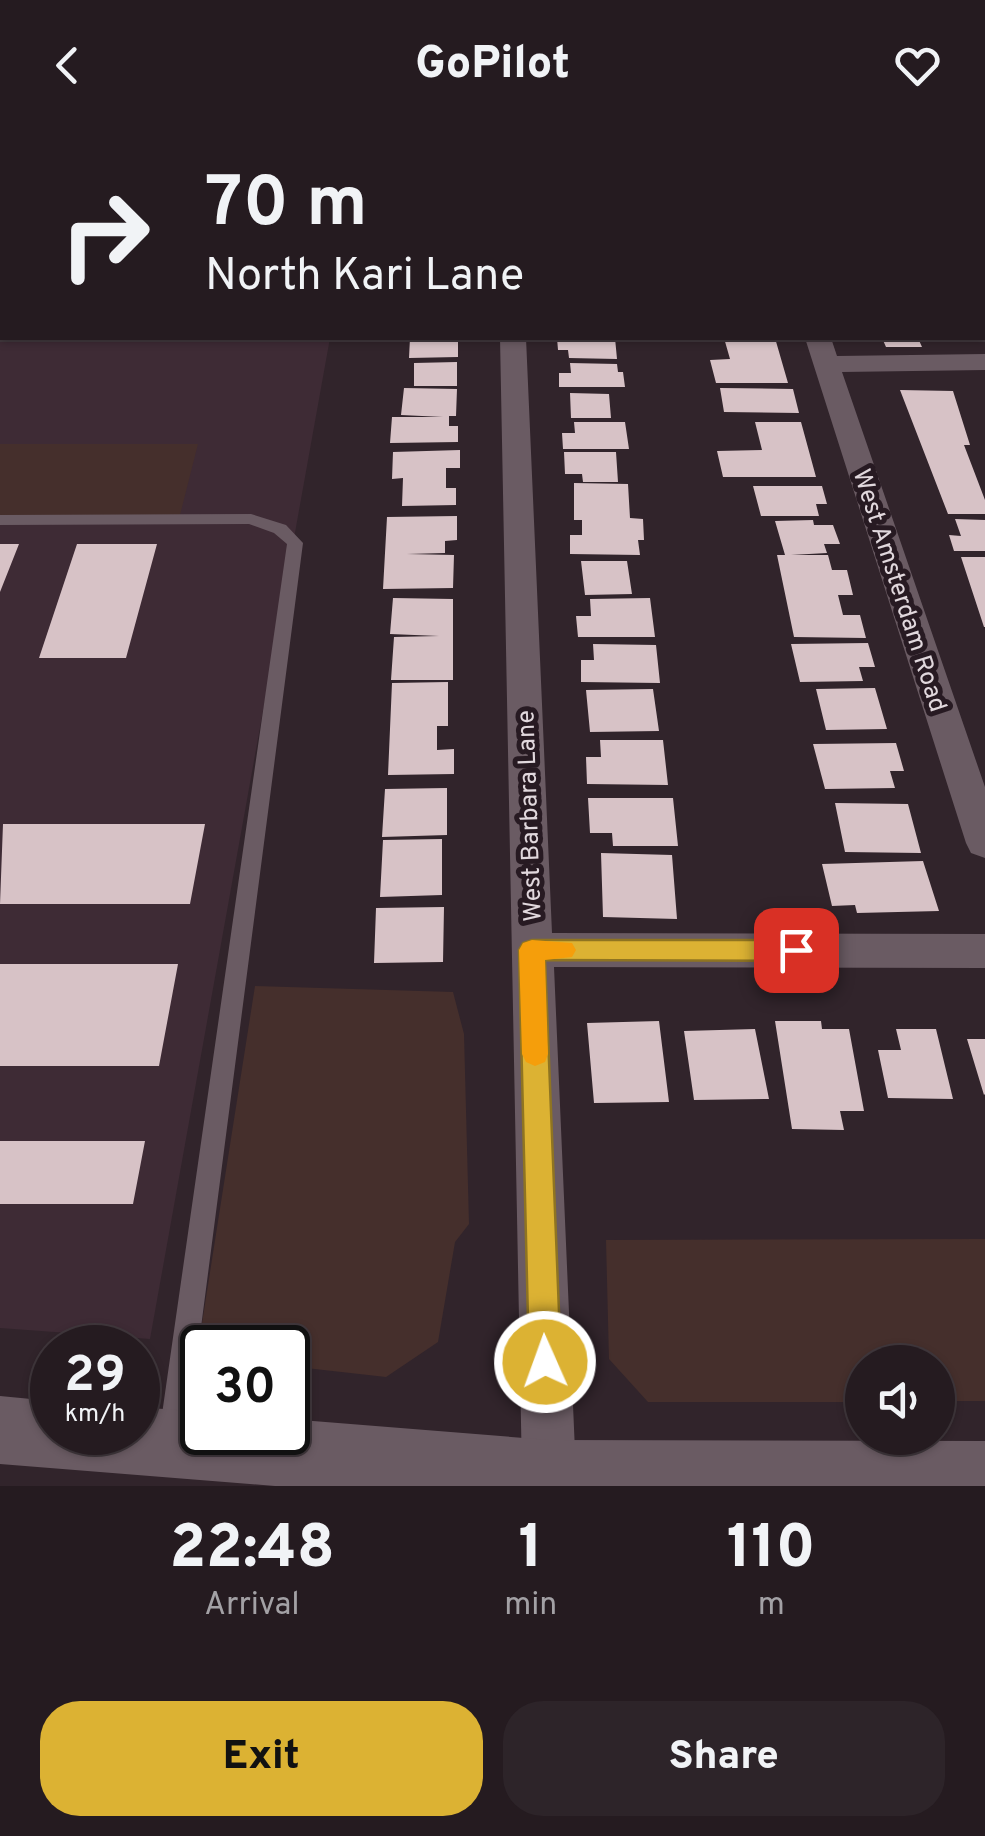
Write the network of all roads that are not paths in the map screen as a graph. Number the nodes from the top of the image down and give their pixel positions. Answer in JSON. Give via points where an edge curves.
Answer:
{"nodes":[{"id":1,"x":512,"y":340,"type":"edge"},
{"id":2,"x":822,"y":351,"type":"edge"},
{"id":3,"x":985,"y":362,"type":"edge"},
{"id":4,"x":0,"y":520,"type":"edge"},
{"id":5,"x":985,"y":843,"type":"edge"},
{"id":6,"x":532,"y":950,"type":"junction"},
{"id":7,"x":985,"y":950,"type":"edge"},
{"id":8,"x":0,"y":1430,"type":"edge"},
{"id":9,"x":172,"y":1444,"type":"junction"},
{"id":10,"x":549,"y":1474,"type":"junction"},
{"id":11,"x":985,"y":1475,"type":"edge"}],
"edges":[{"from":1,"to":6,"type":"street","name":"West Barbara Lane"},
{"from":2,"to":3,"type":"street"},
{"from":2,"to":5,"type":"street","name":"West Amsterdam Road"},
{"from":4,"to":9,"type":"lane","via":[[250,520],[280,528],[295,543]]},
{"from":6,"to":7,"type":"street"},
{"from":6,"to":10,"type":"street","name":"West Barbara Lane"},
{"from":8,"to":9,"type":"street"},
{"from":9,"to":10,"type":"street"},
{"from":10,"to":11,"type":"street"}]}
